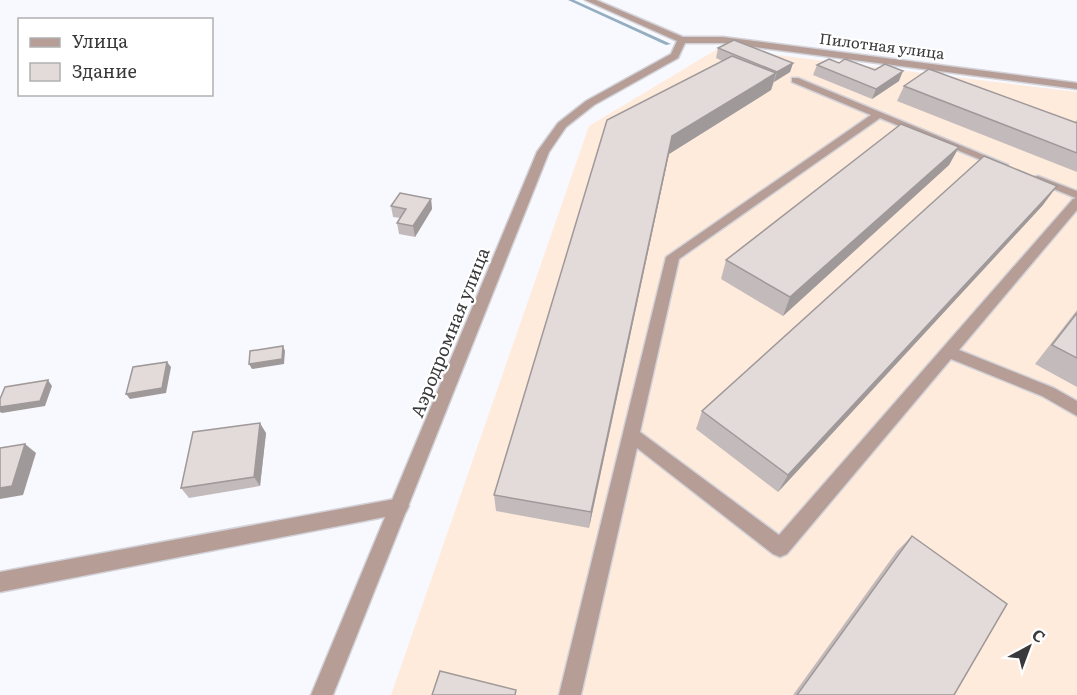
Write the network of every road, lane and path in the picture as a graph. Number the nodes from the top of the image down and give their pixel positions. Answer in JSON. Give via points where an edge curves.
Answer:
{"nodes":[{"id":1,"x":589,"y":0,"type":"edge"},
{"id":2,"x":682,"y":40,"type":"junction"},
{"id":3,"x":795,"y":80,"type":"dead end"},
{"id":4,"x":1077,"y":86,"type":"edge"},
{"id":5,"x":879,"y":114,"type":"junction"},
{"id":6,"x":1077,"y":195,"type":"edge"},
{"id":7,"x":1077,"y":202,"type":"edge"},
{"id":8,"x":948,"y":352,"type":"junction"},
{"id":9,"x":1077,"y":409,"type":"edge"},
{"id":10,"x":632,"y":434,"type":"junction"},
{"id":11,"x":400,"y":506,"type":"junction"},
{"id":12,"x":0,"y":582,"type":"edge"},
{"id":13,"x":322,"y":695,"type":"edge"},
{"id":14,"x":570,"y":695,"type":"edge"}],
"edges":[{"from":1,"to":2,"type":"street"},
{"from":2,"to":4,"type":"street","name":"Пилотная улица","via":[[723,40]]},
{"from":2,"to":11,"type":"street","name":"Аэродромная улица","via":[[675,56],[590,104],[562,125],[543,152]]},
{"from":3,"to":5,"type":"street"},
{"from":5,"to":6,"type":"street"},
{"from":5,"to":10,"type":"street","via":[[673,257]]},
{"from":7,"to":8,"type":"street"},
{"from":8,"to":9,"type":"street","via":[[1048,392]]},
{"from":8,"to":10,"type":"street","via":[[780,548]]},
{"from":10,"to":14,"type":"street"},
{"from":11,"to":12,"type":"street"},
{"from":11,"to":13,"type":"street","name":"Аэродромная улица"}]}
